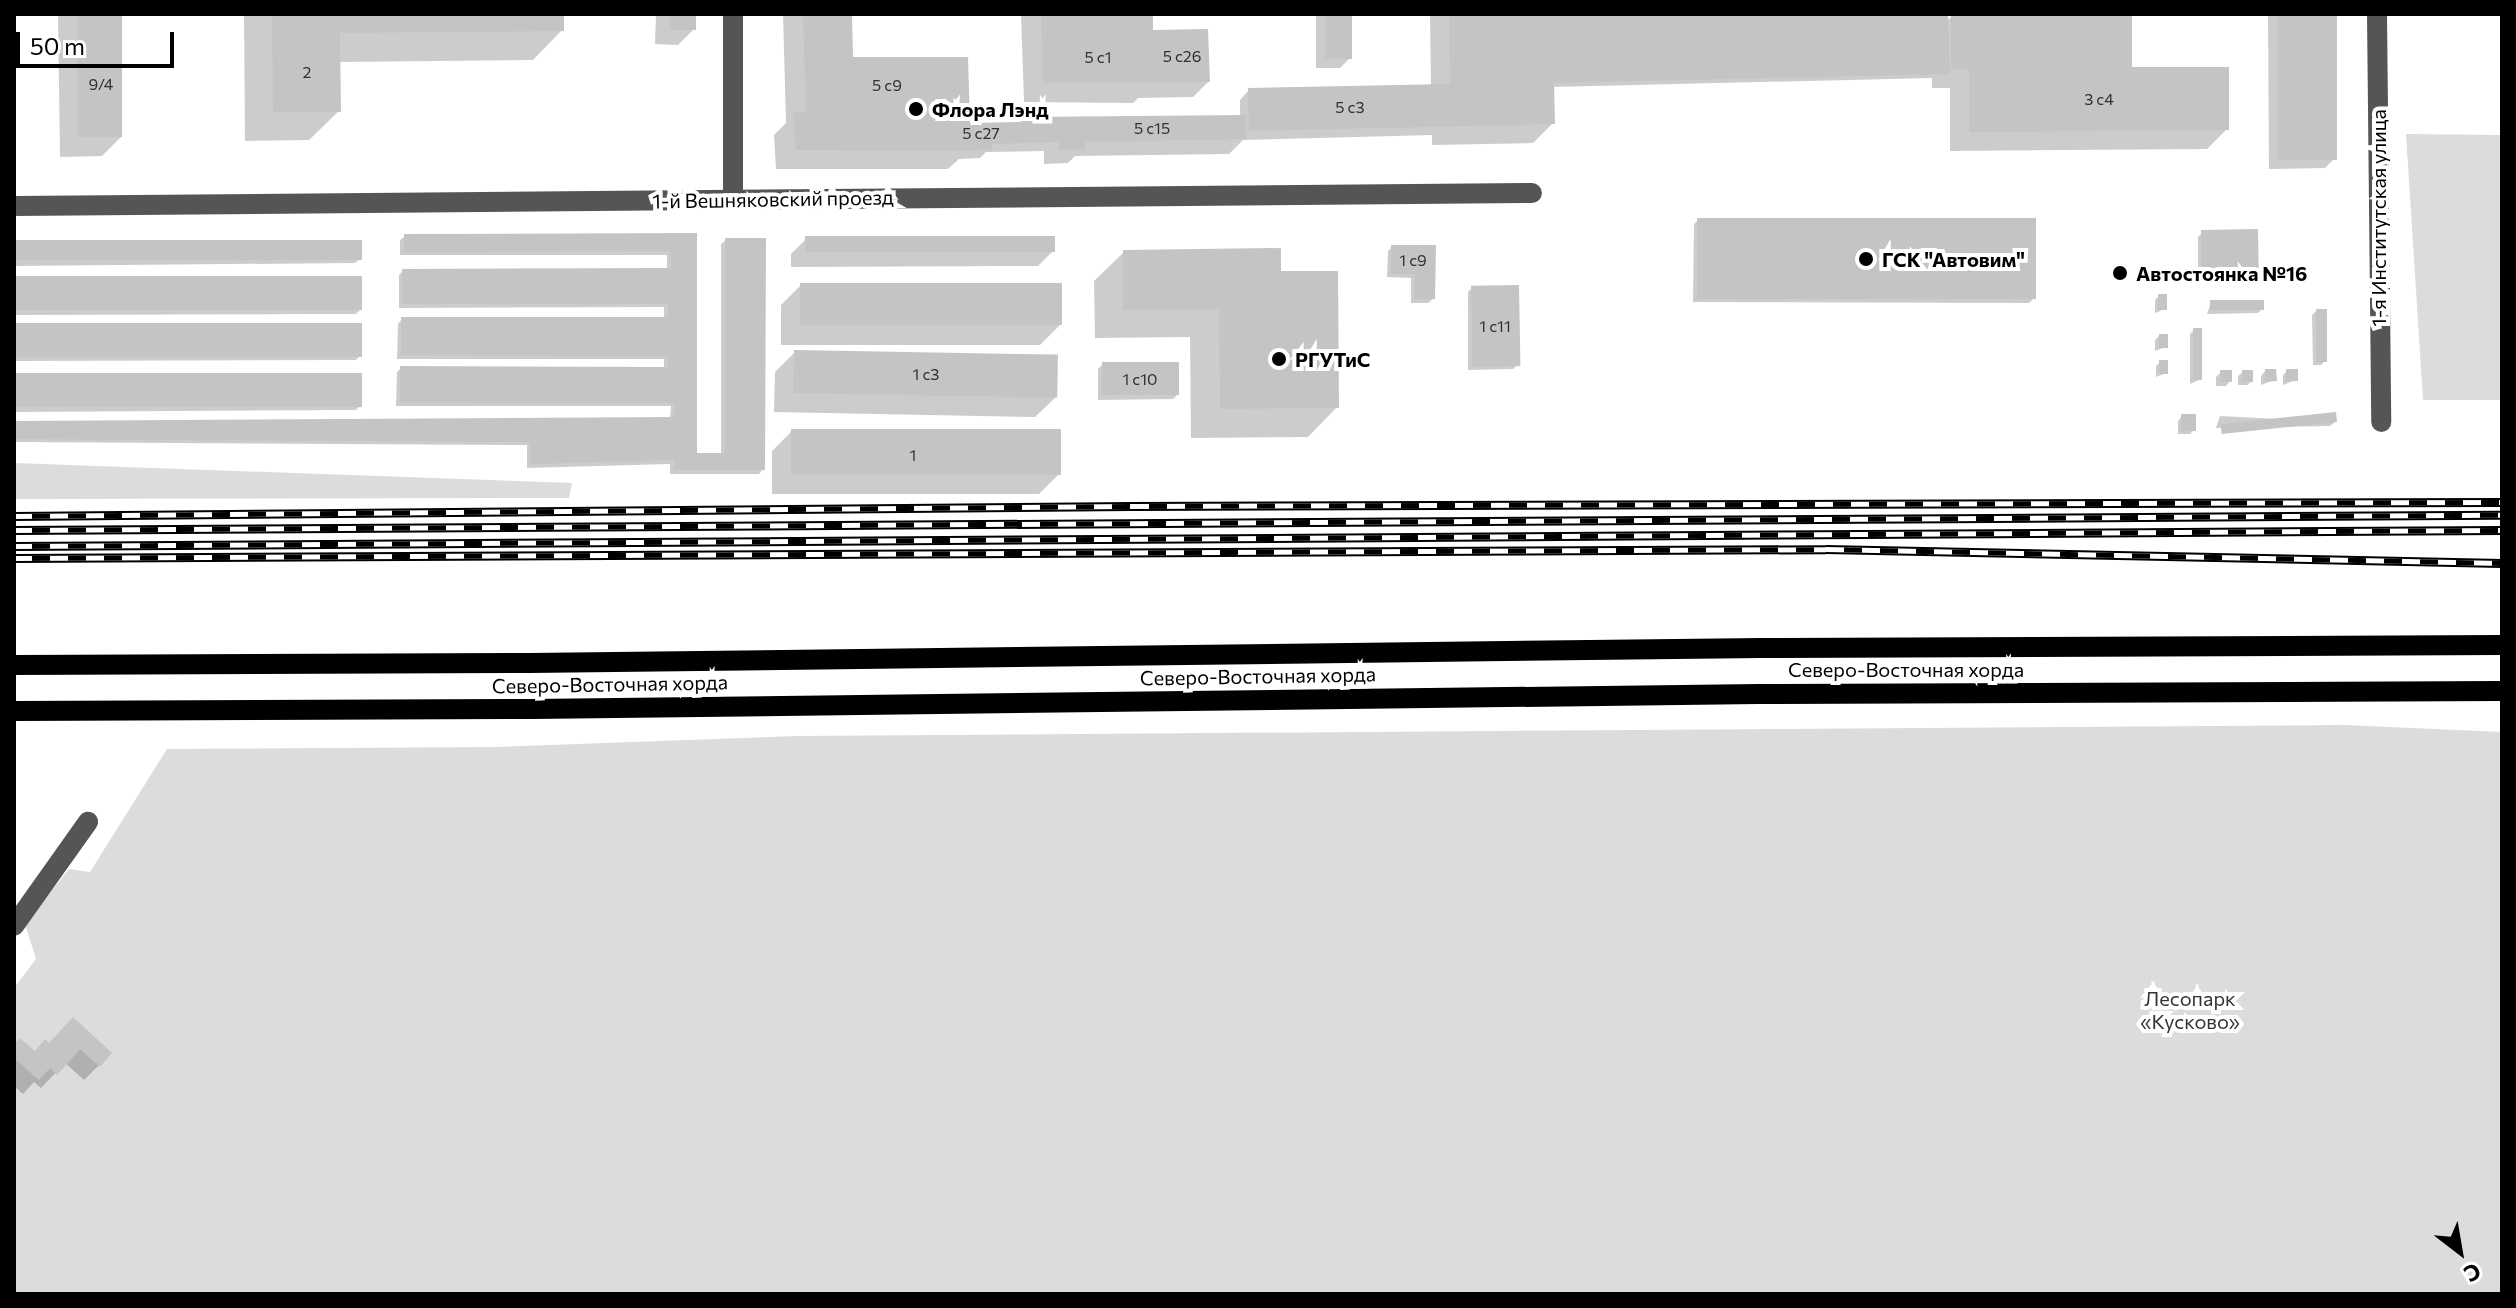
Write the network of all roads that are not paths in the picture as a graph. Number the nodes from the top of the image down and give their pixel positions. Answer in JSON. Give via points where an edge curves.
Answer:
{"nodes":[{"id":1,"x":733,"y":14,"type":"edge"},
{"id":2,"x":2377,"y":14,"type":"edge"},
{"id":3,"x":1532,"y":193,"type":"dead end"},
{"id":4,"x":733,"y":197,"type":"junction"},
{"id":5,"x":14,"y":206,"type":"edge"},
{"id":6,"x":2381,"y":422,"type":"dead end"},
{"id":7,"x":2502,"y":645,"type":"edge"},
{"id":8,"x":14,"y":665,"type":"edge"},
{"id":9,"x":2502,"y":691,"type":"edge"},
{"id":10,"x":14,"y":711,"type":"edge"},
{"id":11,"x":88,"y":822,"type":"dead end"},
{"id":12,"x":14,"y":926,"type":"edge"}],
"edges":[{"from":1,"to":4,"type":"street"},
{"from":2,"to":6,"type":"street","name":"1-я Институтская улица"},
{"from":3,"to":4,"type":"street","name":"1-й Вешняковский проезд"},
{"from":4,"to":5,"type":"street","name":"1-й Вешняковский проезд","via":[[588,203]]},
{"from":7,"to":8,"type":"main road","name":"Северо-Восточная хорда"},
{"from":9,"to":10,"type":"main road","name":"Северо-Восточная хорда"},
{"from":11,"to":12,"type":"street"}]}
